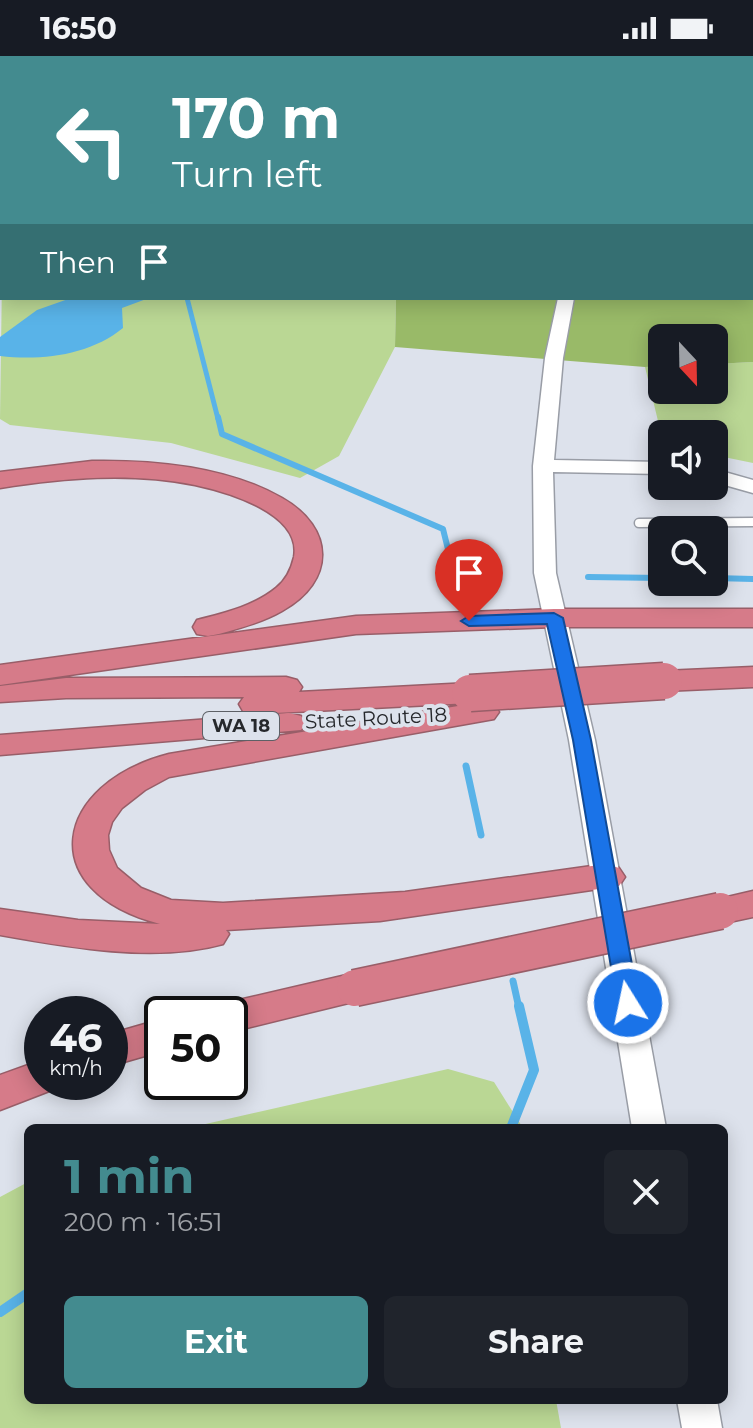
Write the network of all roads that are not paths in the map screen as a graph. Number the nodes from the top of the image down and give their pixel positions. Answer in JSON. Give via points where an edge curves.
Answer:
{"nodes":[{"id":1,"x":566,"y":300,"type":"edge"},
{"id":2,"x":543,"y":466,"type":"junction"},
{"id":3,"x":648,"y":468,"type":"edge"},
{"id":4,"x":728,"y":479,"type":"edge"},
{"id":5,"x":0,"y":480,"type":"edge"},
{"id":6,"x":753,"y":487,"type":"edge"},
{"id":7,"x":753,"y":522,"type":"edge"},
{"id":8,"x":639,"y":523,"type":"dead end"},
{"id":9,"x":554,"y":618,"type":"junction"},
{"id":10,"x":753,"y":618,"type":"edge"},
{"id":11,"x":55,"y":665,"type":"junction"},
{"id":12,"x":0,"y":675,"type":"edge"},
{"id":13,"x":753,"y":677,"type":"edge"},
{"id":14,"x":669,"y":691,"type":"junction"},
{"id":15,"x":0,"y":695,"type":"edge"},
{"id":16,"x":414,"y":695,"type":"junction"},
{"id":17,"x":753,"y":697,"type":"edge"},
{"id":18,"x":476,"y":702,"type":"junction"},
{"id":19,"x":0,"y":721,"type":"edge"},
{"id":20,"x":0,"y":745,"type":"edge"},
{"id":21,"x":606,"y":877,"type":"junction"},
{"id":22,"x":403,"y":904,"type":"junction"},
{"id":23,"x":736,"y":907,"type":"edge"},
{"id":24,"x":0,"y":922,"type":"edge"},
{"id":25,"x":248,"y":1013,"type":"edge"},
{"id":26,"x":24,"y":1083,"type":"edge"},
{"id":27,"x":0,"y":1093,"type":"edge"},
{"id":28,"x":648,"y":1124,"type":"edge"},
{"id":29,"x":698,"y":1404,"type":"edge"},
{"id":30,"x":702,"y":1428,"type":"edge"}],
"edges":[{"from":1,"to":2,"type":"main road"},
{"from":2,"to":3,"type":"main road"},
{"from":2,"to":9,"type":"main road","via":[[542,539]]},
{"from":4,"to":6,"type":"main road"},
{"from":5,"to":11,"type":"highway","via":[[80,469],[185,475],[278,507],[306,535],[307,574],[268,607]]},
{"from":7,"to":8,"type":"lane"},
{"from":9,"to":10,"type":"highway"},
{"from":9,"to":11,"type":"highway","via":[[356,625]]},
{"from":9,"to":21,"type":"main road"},
{"from":11,"to":12,"type":"highway"},
{"from":13,"to":14,"type":"highway","name":"State Route 18","number":"WA 18"},
{"from":14,"to":17,"type":"highway","name":"State Route 18","number":"WA 18"},
{"from":14,"to":18,"type":"highway","name":"State Route 18","number":"WA 18"},
{"from":15,"to":16,"type":"highway","via":[[66,688],[234,686]]},
{"from":16,"to":18,"type":"highway","name":"State Route 18","number":"WA 18"},
{"from":16,"to":19,"type":"highway","name":"State Route 18","number":"WA 18"},
{"from":18,"to":20,"type":"highway","name":"State Route 18","number":"WA 18"},
{"from":18,"to":22,"type":"highway","via":[[169,765],[129,784],[110,800],[90,835],[100,873],[117,890],[168,913],[225,917]]},
{"from":21,"to":22,"type":"highway"},
{"from":21,"to":28,"type":"main road"},
{"from":22,"to":24,"type":"highway","via":[[190,936],[91,935]]},
{"from":23,"to":25,"type":"highway","bridge":true},
{"from":26,"to":27,"type":"highway"},
{"from":29,"to":30,"type":"main road"}]}
